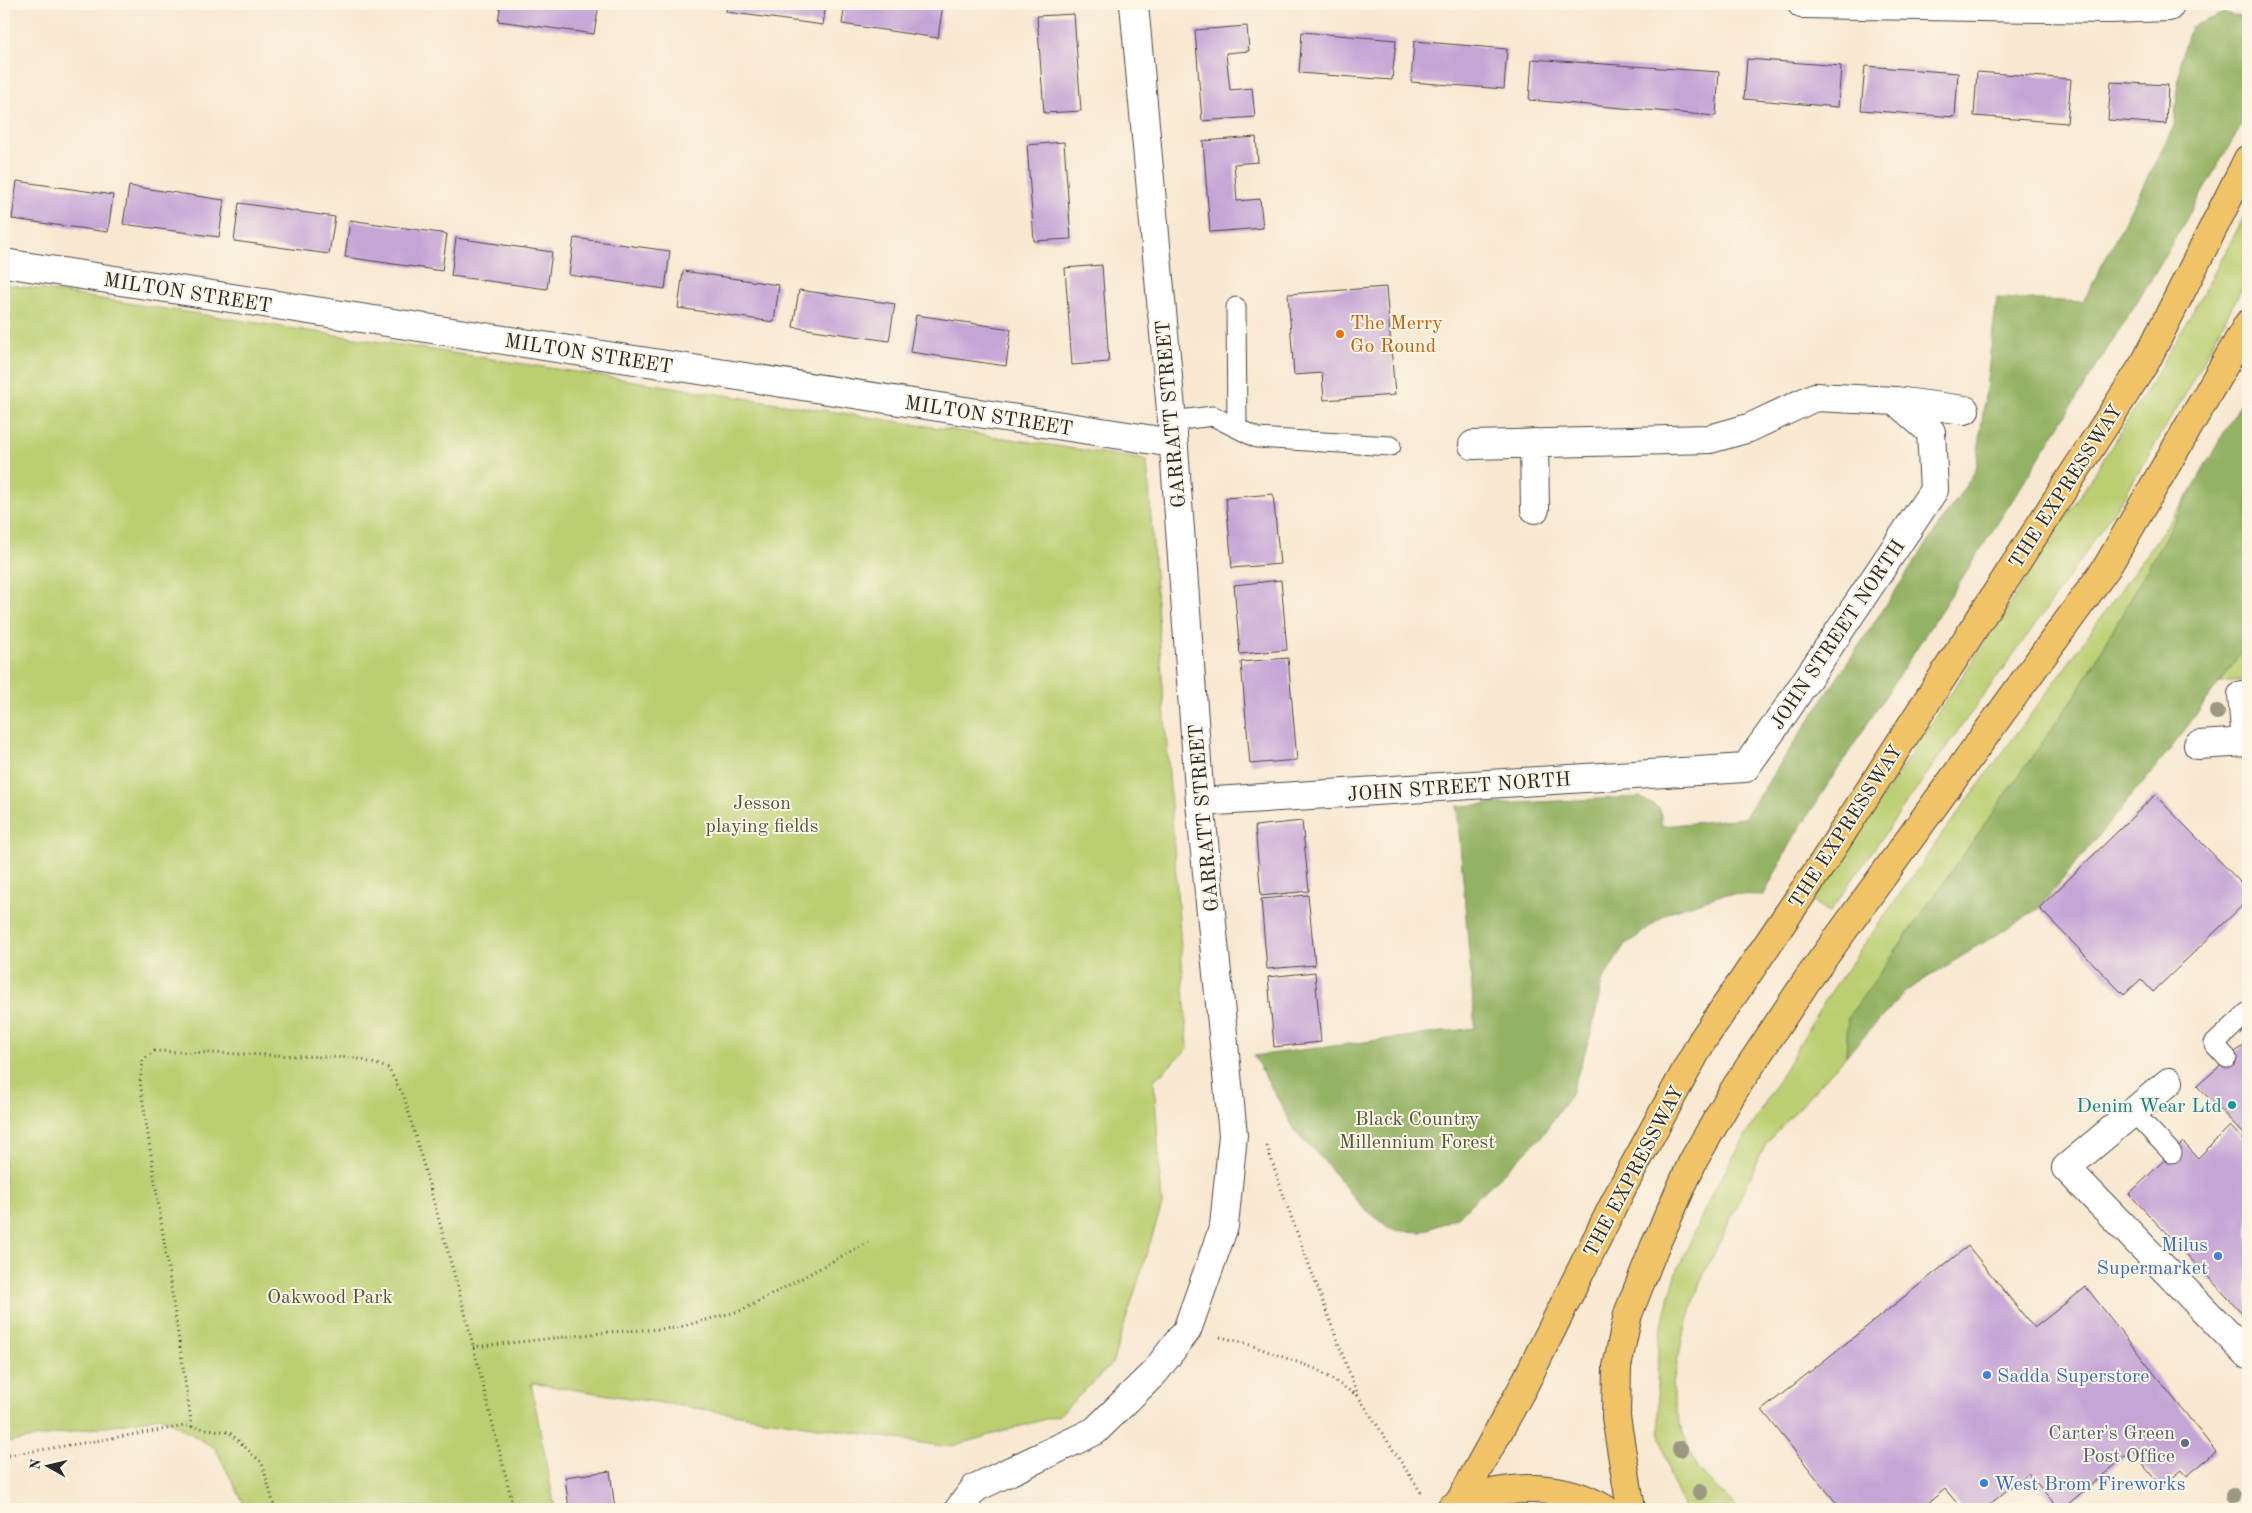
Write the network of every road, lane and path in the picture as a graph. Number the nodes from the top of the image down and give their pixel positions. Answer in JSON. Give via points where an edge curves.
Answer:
{"nodes":[{"id":1,"x":1134,"y":4,"type":"edge"},
{"id":2,"x":1802,"y":4,"type":"edge"},
{"id":3,"x":2109,"y":6,"type":"edge"},
{"id":4,"x":2169,"y":7,"type":"dead end"},
{"id":5,"x":2248,"y":159,"type":"edge"},
{"id":6,"x":4,"y":263,"type":"edge"},
{"id":7,"x":1236,"y":307,"type":"dead end"},
{"id":8,"x":2248,"y":324,"type":"edge"},
{"id":9,"x":1896,"y":401,"type":"junction"},
{"id":10,"x":1965,"y":410,"type":"dead end"},
{"id":11,"x":1237,"y":428,"type":"junction"},
{"id":12,"x":1173,"y":432,"type":"junction"},
{"id":13,"x":1534,"y":444,"type":"junction"},
{"id":14,"x":1473,"y":445,"type":"dead end"},
{"id":15,"x":1391,"y":446,"type":"dead end"},
{"id":16,"x":1535,"y":509,"type":"dead end"},
{"id":17,"x":2242,"y":695,"type":"dead end"},
{"id":18,"x":2247,"y":742,"type":"edge"},
{"id":19,"x":2198,"y":745,"type":"dead end"},
{"id":20,"x":1200,"y":802,"type":"junction"},
{"id":21,"x":2248,"y":1012,"type":"edge"},
{"id":22,"x":2227,"y":1058,"type":"dead end"},
{"id":23,"x":2169,"y":1082,"type":"dead end"},
{"id":24,"x":2133,"y":1112,"type":"junction"},
{"id":25,"x":1264,"y":1138,"type":"dead end"},
{"id":26,"x":2172,"y":1153,"type":"dead end"},
{"id":27,"x":868,"y":1242,"type":"dead end"},
{"id":28,"x":1187,"y":1330,"type":"junction"},
{"id":29,"x":473,"y":1347,"type":"junction"},
{"id":30,"x":2248,"y":1355,"type":"edge"},
{"id":31,"x":1358,"y":1396,"type":"junction"},
{"id":32,"x":192,"y":1427,"type":"junction"},
{"id":33,"x":4,"y":1456,"type":"edge"},
{"id":34,"x":1445,"y":1506,"type":"edge"},
{"id":35,"x":275,"y":1509,"type":"edge"},
{"id":36,"x":514,"y":1509,"type":"edge"},
{"id":37,"x":959,"y":1509,"type":"edge"},
{"id":38,"x":1604,"y":1509,"type":"edge"},
{"id":39,"x":1630,"y":1509,"type":"edge"}],
"edges":[{"from":1,"to":12,"type":"street","name":"GARRATT STREET"},
{"from":2,"to":3,"type":"street"},
{"from":3,"to":4,"type":"street"},
{"from":5,"to":34,"type":"highway","name":"THE EXPRESSWAY","via":[[2146,361],[1822,864],[1702,1041],[1622,1188],[1523,1387]]},
{"from":6,"to":12,"type":"street","name":"MILTON STREET"},
{"from":7,"to":11,"type":"lane"},
{"from":8,"to":39,"type":"highway","via":[[2107,567],[1808,980],[1734,1090],[1693,1161],[1628,1314],[1617,1367],[1616,1417]]},
{"from":9,"to":10,"type":"street"},
{"from":9,"to":13,"type":"street","via":[[1815,397],[1749,428],[1710,439]]},
{"from":9,"to":20,"type":"street","name":"JOHN STREET NORTH","via":[[1931,432],[1934,490],[1745,768]]},
{"from":11,"to":12,"type":"lane","via":[[1213,416]]},
{"from":11,"to":15,"type":"lane","via":[[1257,438]]},
{"from":12,"to":20,"type":"street","name":"GARRATT STREET"},
{"from":13,"to":14,"type":"street"},
{"from":13,"to":16,"type":"street"},
{"from":17,"to":18,"type":"street"},
{"from":18,"to":19,"type":"street"},
{"from":20,"to":28,"type":"street","name":"GARRATT STREET","via":[[1233,1135],[1224,1226]]},
{"from":21,"to":22,"type":"lane","via":[[2214,1044]]},
{"from":23,"to":24,"type":"street"},
{"from":24,"to":26,"type":"lane"},
{"from":24,"to":30,"type":"street","via":[[2066,1168]]},
{"from":25,"to":31,"type":"path"},
{"from":27,"to":29,"type":"path","via":[[743,1310],[676,1328]]},
{"from":28,"to":31,"type":"path","via":[[1242,1342],[1316,1369]]},
{"from":28,"to":37,"type":"street","name":"GARRATT STREET","via":[[1155,1372],[1096,1431],[975,1488]]},
{"from":29,"to":32,"type":"path","via":[[404,1096],[388,1068],[356,1058],[154,1051],[143,1060],[140,1082]]},
{"from":29,"to":36,"type":"path"},
{"from":31,"to":34,"type":"path"},
{"from":32,"to":33,"type":"path"},
{"from":32,"to":35,"type":"path","via":[[229,1432],[262,1463]]},
{"from":34,"to":38,"type":"highway","via":[[1493,1492],[1548,1489],[1590,1500]]}]}
